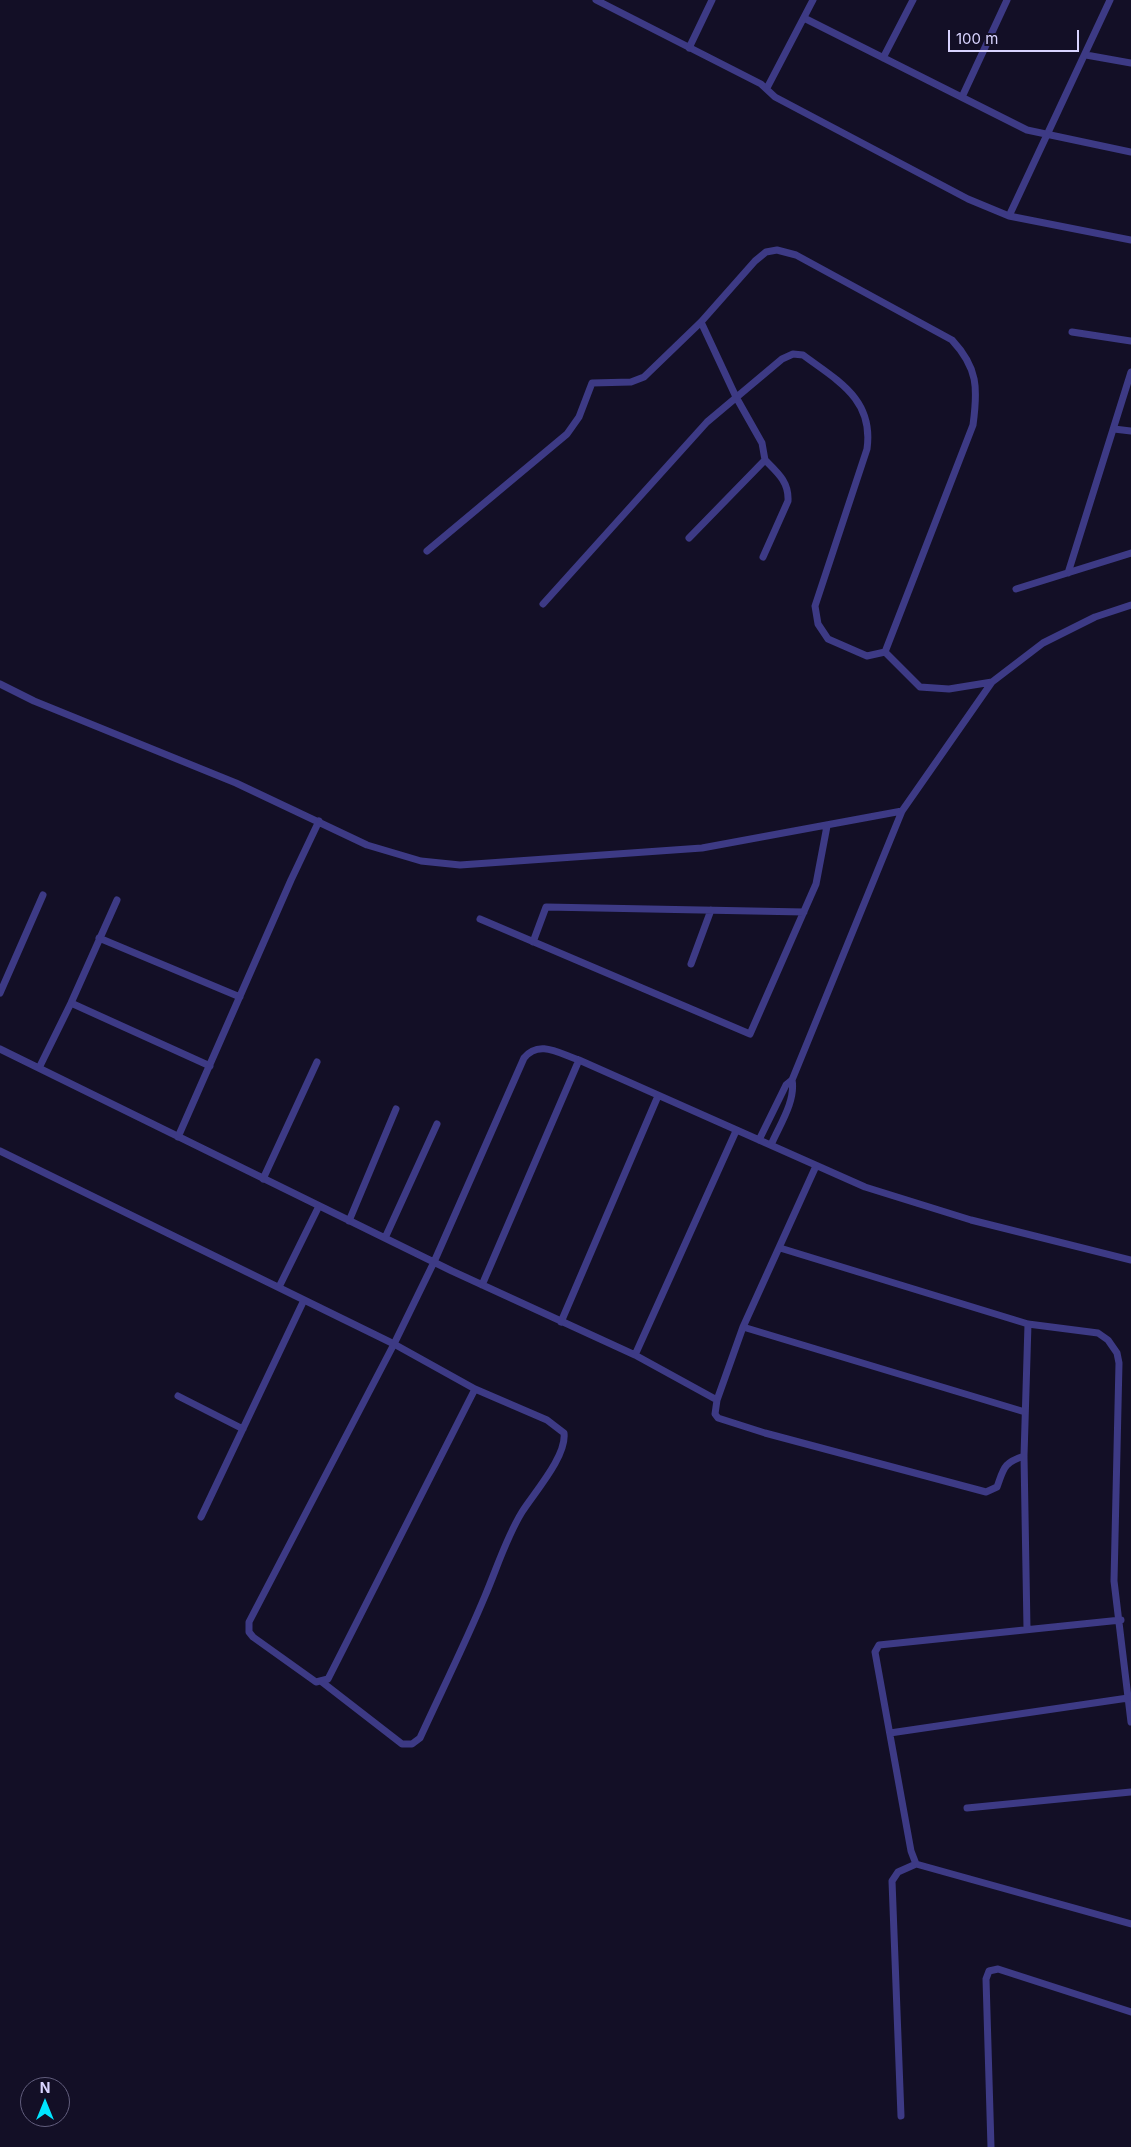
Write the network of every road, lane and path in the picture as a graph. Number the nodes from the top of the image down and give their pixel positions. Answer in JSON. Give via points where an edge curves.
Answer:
{"nodes":[{"id":1,"x":712,"y":0,"type":"edge"},
{"id":2,"x":812,"y":0,"type":"edge"},
{"id":3,"x":912,"y":0,"type":"edge"},
{"id":4,"x":1007,"y":0,"type":"edge"},
{"id":5,"x":1110,"y":0,"type":"edge"},
{"id":6,"x":600,"y":1,"type":"edge"},
{"id":7,"x":804,"y":18,"type":"junction"},
{"id":8,"x":689,"y":48,"type":"junction"},
{"id":9,"x":1086,"y":55,"type":"junction"},
{"id":10,"x":883,"y":58,"type":"junction"},
{"id":11,"x":1131,"y":63,"type":"edge"},
{"id":12,"x":767,"y":88,"type":"junction"},
{"id":13,"x":962,"y":97,"type":"junction"},
{"id":14,"x":1047,"y":135,"type":"junction"},
{"id":15,"x":1131,"y":152,"type":"edge"},
{"id":16,"x":1009,"y":216,"type":"junction"},
{"id":17,"x":1131,"y":240,"type":"edge"},
{"id":18,"x":701,"y":322,"type":"junction"},
{"id":19,"x":1072,"y":332,"type":"dead end"},
{"id":20,"x":1131,"y":341,"type":"edge"},
{"id":21,"x":1131,"y":372,"type":"edge"},
{"id":22,"x":736,"y":397,"type":"junction"},
{"id":23,"x":1114,"y":429,"type":"junction"},
{"id":24,"x":1131,"y":431,"type":"edge"},
{"id":25,"x":765,"y":460,"type":"junction"},
{"id":26,"x":689,"y":538,"type":"dead end"},
{"id":27,"x":427,"y":551,"type":"dead end"},
{"id":28,"x":1131,"y":553,"type":"edge"},
{"id":29,"x":763,"y":558,"type":"dead end"},
{"id":30,"x":1068,"y":573,"type":"junction"},
{"id":31,"x":1016,"y":589,"type":"dead end"},
{"id":32,"x":543,"y":604,"type":"dead end"},
{"id":33,"x":1131,"y":605,"type":"edge"},
{"id":34,"x":886,"y":652,"type":"junction"},
{"id":35,"x":992,"y":682,"type":"junction"},
{"id":36,"x":0,"y":684,"type":"edge"},
{"id":37,"x":902,"y":811,"type":"junction"},
{"id":38,"x":319,"y":822,"type":"junction"},
{"id":39,"x":827,"y":826,"type":"junction"},
{"id":40,"x":43,"y":895,"type":"dead end"},
{"id":41,"x":117,"y":900,"type":"dead end"},
{"id":42,"x":711,"y":910,"type":"junction"},
{"id":43,"x":804,"y":912,"type":"junction"},
{"id":44,"x":480,"y":919,"type":"dead end"},
{"id":45,"x":99,"y":938,"type":"junction"},
{"id":46,"x":533,"y":942,"type":"junction"},
{"id":47,"x":691,"y":964,"type":"dead end"},
{"id":48,"x":0,"y":993,"type":"edge"},
{"id":49,"x":240,"y":997,"type":"junction"},
{"id":50,"x":71,"y":1003,"type":"junction"},
{"id":51,"x":0,"y":1049,"type":"edge"},
{"id":52,"x":579,"y":1060,"type":"junction"},
{"id":53,"x":317,"y":1062,"type":"dead end"},
{"id":54,"x":210,"y":1066,"type":"junction"},
{"id":55,"x":39,"y":1068,"type":"junction"},
{"id":56,"x":792,"y":1080,"type":"junction"},
{"id":57,"x":658,"y":1096,"type":"junction"},
{"id":58,"x":396,"y":1109,"type":"dead end"},
{"id":59,"x":437,"y":1124,"type":"dead end"},
{"id":60,"x":736,"y":1132,"type":"junction"},
{"id":61,"x":178,"y":1137,"type":"junction"},
{"id":62,"x":759,"y":1140,"type":"junction"},
{"id":63,"x":771,"y":1145,"type":"junction"},
{"id":64,"x":0,"y":1151,"type":"edge"},
{"id":65,"x":816,"y":1166,"type":"junction"},
{"id":66,"x":264,"y":1179,"type":"junction"},
{"id":67,"x":319,"y":1206,"type":"junction"},
{"id":68,"x":350,"y":1221,"type":"junction"},
{"id":69,"x":385,"y":1238,"type":"junction"},
{"id":70,"x":780,"y":1248,"type":"junction"},
{"id":71,"x":1131,"y":1260,"type":"edge"},
{"id":72,"x":434,"y":1262,"type":"junction"},
{"id":73,"x":482,"y":1285,"type":"junction"},
{"id":74,"x":279,"y":1288,"type":"junction"},
{"id":75,"x":304,"y":1300,"type":"junction"},
{"id":76,"x":561,"y":1322,"type":"junction"},
{"id":77,"x":1028,"y":1324,"type":"junction"},
{"id":78,"x":742,"y":1327,"type":"junction"},
{"id":79,"x":394,"y":1344,"type":"junction"},
{"id":80,"x":635,"y":1356,"type":"junction"},
{"id":81,"x":474,"y":1389,"type":"junction"},
{"id":82,"x":178,"y":1396,"type":"dead end"},
{"id":83,"x":717,"y":1400,"type":"junction"},
{"id":84,"x":1024,"y":1412,"type":"junction"},
{"id":85,"x":243,"y":1429,"type":"junction"},
{"id":86,"x":1024,"y":1456,"type":"junction"},
{"id":87,"x":201,"y":1517,"type":"dead end"},
{"id":88,"x":1121,"y":1620,"type":"junction"},
{"id":89,"x":1027,"y":1630,"type":"junction"},
{"id":90,"x":322,"y":1682,"type":"junction"},
{"id":91,"x":1128,"y":1698,"type":"junction"},
{"id":92,"x":1131,"y":1722,"type":"edge"},
{"id":93,"x":890,"y":1734,"type":"junction"},
{"id":94,"x":1131,"y":1792,"type":"edge"},
{"id":95,"x":967,"y":1808,"type":"dead end"},
{"id":96,"x":916,"y":1864,"type":"junction"},
{"id":97,"x":1131,"y":1924,"type":"edge"},
{"id":98,"x":1131,"y":2012,"type":"edge"},
{"id":99,"x":901,"y":2116,"type":"dead end"},
{"id":100,"x":991,"y":2147,"type":"edge"}],
"edges":[{"from":1,"to":8,"type":"street"},
{"from":2,"to":7,"type":"street"},
{"from":3,"to":10,"type":"street"},
{"from":4,"to":13,"type":"street"},
{"from":5,"to":9,"type":"street"},
{"from":6,"to":8,"type":"street"},
{"from":7,"to":10,"type":"street"},
{"from":7,"to":12,"type":"street"},
{"from":8,"to":12,"type":"street"},
{"from":9,"to":11,"type":"street"},
{"from":9,"to":14,"type":"street"},
{"from":10,"to":13,"type":"street"},
{"from":12,"to":16,"type":"street","via":[[775,97],[968,199]]},
{"from":13,"to":14,"type":"street","via":[[1027,130]]},
{"from":14,"to":15,"type":"street"},
{"from":14,"to":16,"type":"street"},
{"from":16,"to":17,"type":"street"},
{"from":18,"to":22,"type":"street"},
{"from":18,"to":27,"type":"street","via":[[644,377],[631,382],[592,383],[579,417],[567,434]]},
{"from":18,"to":34,"type":"street","via":[[755,262],[766,252],[778,250],[796,255],[952,340],[964,352],[974,372],[977,394],[973,425]]},
{"from":19,"to":20,"type":"street"},
{"from":21,"to":23,"type":"street"},
{"from":22,"to":25,"type":"street","via":[[762,443]]},
{"from":22,"to":32,"type":"street","via":[[707,422]]},
{"from":22,"to":34,"type":"street","via":[[782,359],[793,354],[802,355],[851,391],[861,407],[867,419],[867,449],[815,606],[818,624],[828,639],[867,656]]},
{"from":23,"to":24,"type":"street"},
{"from":23,"to":30,"type":"street"},
{"from":25,"to":26,"type":"street"},
{"from":25,"to":29,"type":"street","via":[[782,476],[788,502]]},
{"from":28,"to":30,"type":"street"},
{"from":30,"to":31,"type":"street"},
{"from":33,"to":35,"type":"street","via":[[1095,617],[1043,642]]},
{"from":34,"to":35,"type":"street","via":[[920,687],[949,688]]},
{"from":35,"to":37,"type":"street"},
{"from":36,"to":38,"type":"street","via":[[34,701],[236,783]]},
{"from":37,"to":39,"type":"street"},
{"from":37,"to":56,"type":"street"},
{"from":38,"to":39,"type":"street","via":[[367,845],[421,861],[460,865],[702,848],[761,835]]},
{"from":38,"to":49,"type":"street"},
{"from":39,"to":43,"type":"street","via":[[816,884]]},
{"from":40,"to":48,"type":"street"},
{"from":41,"to":45,"type":"street"},
{"from":42,"to":43,"type":"street"},
{"from":42,"to":46,"type":"street","via":[[546,906]]},
{"from":42,"to":47,"type":"street"},
{"from":43,"to":46,"type":"street","via":[[750,1034]]},
{"from":44,"to":46,"type":"street"},
{"from":45,"to":49,"type":"street"},
{"from":45,"to":50,"type":"street"},
{"from":49,"to":54,"type":"street"},
{"from":50,"to":54,"type":"street"},
{"from":50,"to":55,"type":"street"},
{"from":51,"to":55,"type":"street"},
{"from":52,"to":57,"type":"street"},
{"from":52,"to":72,"type":"street","via":[[540,1047],[531,1050],[524,1058]]},
{"from":52,"to":73,"type":"street"},
{"from":53,"to":66,"type":"street"},
{"from":54,"to":61,"type":"street"},
{"from":55,"to":61,"type":"street"},
{"from":56,"to":62,"type":"street","via":[[786,1085]]},
{"from":56,"to":63,"type":"street","via":[[794,1088],[790,1101]]},
{"from":57,"to":60,"type":"street"},
{"from":57,"to":76,"type":"street"},
{"from":58,"to":68,"type":"street"},
{"from":59,"to":69,"type":"street"},
{"from":60,"to":62,"type":"street"},
{"from":60,"to":80,"type":"street"},
{"from":61,"to":66,"type":"street"},
{"from":62,"to":63,"type":"street"},
{"from":63,"to":65,"type":"street"},
{"from":64,"to":74,"type":"street"},
{"from":65,"to":70,"type":"street"},
{"from":65,"to":71,"type":"street","via":[[865,1187],[972,1220]]},
{"from":66,"to":67,"type":"street"},
{"from":67,"to":68,"type":"street"},
{"from":67,"to":74,"type":"street"},
{"from":68,"to":69,"type":"street"},
{"from":69,"to":72,"type":"street"},
{"from":70,"to":77,"type":"street"},
{"from":70,"to":78,"type":"street"},
{"from":72,"to":73,"type":"street"},
{"from":72,"to":79,"type":"street"},
{"from":73,"to":76,"type":"street"},
{"from":74,"to":75,"type":"street"},
{"from":75,"to":79,"type":"street"},
{"from":75,"to":85,"type":"street"},
{"from":76,"to":80,"type":"street"},
{"from":77,"to":84,"type":"street"},
{"from":77,"to":88,"type":"street","via":[[1098,1333],[1117,1353],[1114,1581]]},
{"from":78,"to":83,"type":"street"},
{"from":78,"to":84,"type":"street"},
{"from":79,"to":81,"type":"street"},
{"from":79,"to":90,"type":"street","via":[[248,1622],[253,1637],[316,1682]]},
{"from":80,"to":83,"type":"street"},
{"from":81,"to":90,"type":"street","via":[[328,1679]]},
{"from":81,"to":90,"type":"street","via":[[547,1420],[564,1433],[565,1441],[505,1546],[420,1738],[412,1744],[402,1744]]},
{"from":82,"to":85,"type":"street"},
{"from":83,"to":86,"type":"street","via":[[715,1414],[718,1418],[986,1492],[998,1487],[1009,1461]]},
{"from":84,"to":86,"type":"street"},
{"from":85,"to":87,"type":"street"},
{"from":86,"to":89,"type":"street"},
{"from":88,"to":89,"type":"street"},
{"from":88,"to":91,"type":"street"},
{"from":89,"to":93,"type":"street","via":[[879,1645],[875,1655]]},
{"from":91,"to":92,"type":"street"},
{"from":91,"to":93,"type":"street"},
{"from":93,"to":96,"type":"street"},
{"from":94,"to":95,"type":"street"},
{"from":96,"to":97,"type":"street"},
{"from":96,"to":99,"type":"street","via":[[898,1872],[892,1881]]},
{"from":98,"to":100,"type":"street","via":[[998,1969],[989,1971],[986,1979]]}]}
